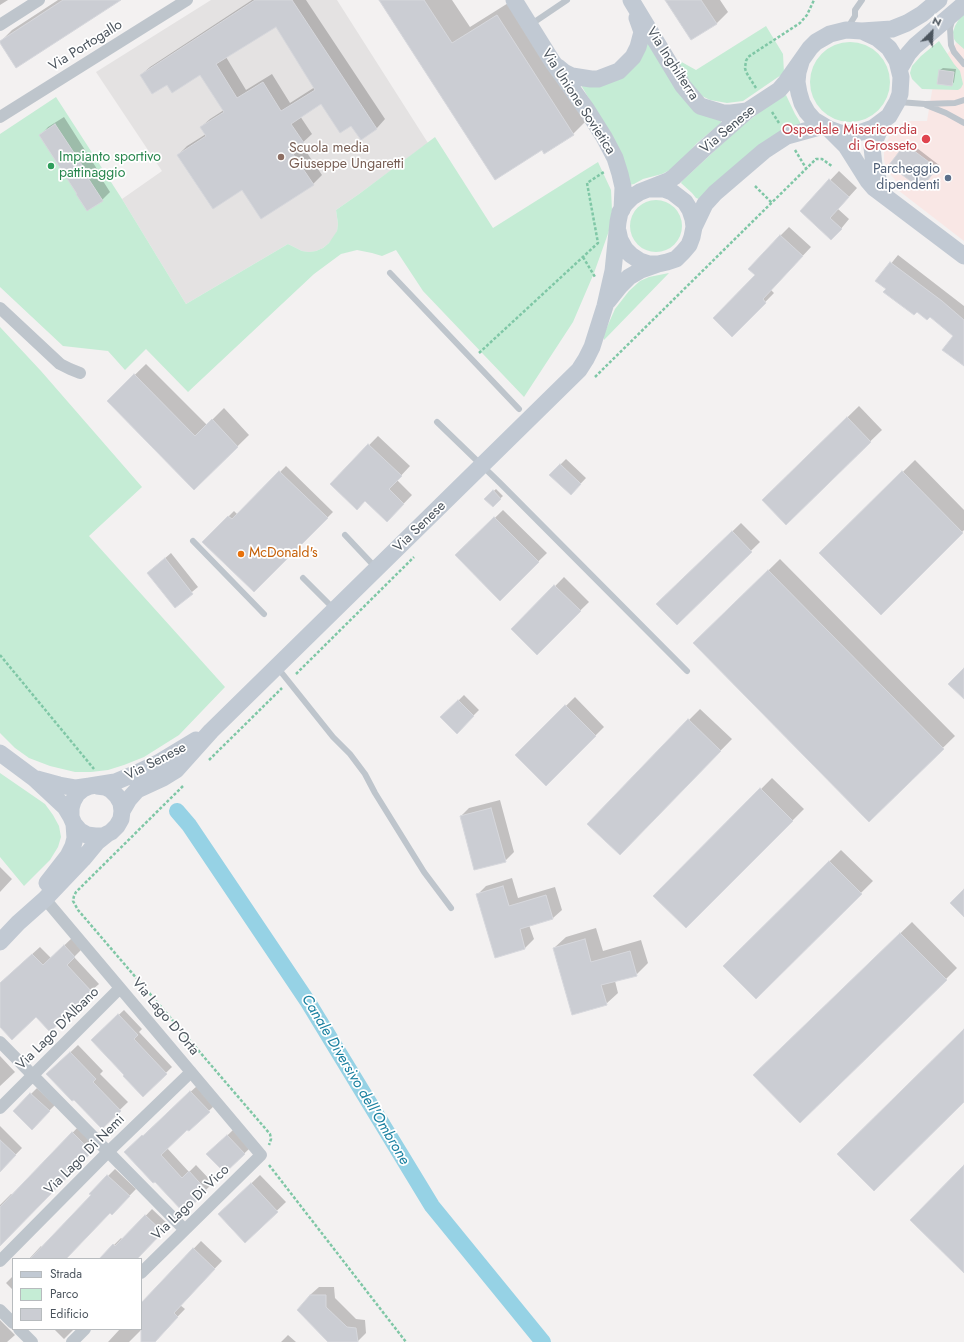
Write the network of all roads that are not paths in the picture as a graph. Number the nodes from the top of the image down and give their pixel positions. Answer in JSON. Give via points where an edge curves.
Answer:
{"nodes":[{"id":1,"x":39,"y":0,"type":"edge"},
{"id":2,"x":187,"y":0,"type":"edge"},
{"id":3,"x":514,"y":0,"type":"edge"},
{"id":4,"x":567,"y":0,"type":"edge"},
{"id":5,"x":862,"y":0,"type":"edge"},
{"id":6,"x":939,"y":0,"type":"edge"},
{"id":7,"x":631,"y":1,"type":"edge"},
{"id":8,"x":961,"y":6,"type":"edge"},
{"id":9,"x":0,"y":25,"type":"edge"},
{"id":10,"x":529,"y":25,"type":"junction"},
{"id":11,"x":846,"y":30,"type":"junction"},
{"id":12,"x":862,"y":32,"type":"junction"},
{"id":13,"x":552,"y":61,"type":"junction"},
{"id":14,"x":801,"y":62,"type":"junction"},
{"id":15,"x":964,"y":64,"type":"edge"},
{"id":16,"x":900,"y":68,"type":"junction"},
{"id":17,"x":964,"y":100,"type":"edge"},
{"id":18,"x":898,"y":102,"type":"junction"},
{"id":19,"x":925,"y":104,"type":"junction"},
{"id":20,"x":747,"y":111,"type":"junction"},
{"id":21,"x":0,"y":117,"type":"edge"},
{"id":22,"x":882,"y":122,"type":"junction"},
{"id":23,"x":964,"y":123,"type":"edge"},
{"id":24,"x":826,"y":128,"type":"junction"},
{"id":25,"x":648,"y":190,"type":"junction"},
{"id":26,"x":887,"y":198,"type":"junction"},
{"id":27,"x":622,"y":210,"type":"junction"},
{"id":28,"x":694,"y":228,"type":"junction"},
{"id":29,"x":618,"y":231,"type":"junction"},
{"id":30,"x":964,"y":256,"type":"edge"},
{"id":31,"x":658,"y":264,"type":"junction"},
{"id":32,"x":390,"y":273,"type":"dead end"},
{"id":33,"x":605,"y":306,"type":"junction"},
{"id":34,"x":0,"y":308,"type":"edge"},
{"id":35,"x":80,"y":373,"type":"dead end"},
{"id":36,"x":520,"y":409,"type":"dead end"},
{"id":37,"x":437,"y":422,"type":"dead end"},
{"id":38,"x":482,"y":465,"type":"junction"},
{"id":39,"x":345,"y":535,"type":"dead end"},
{"id":40,"x":193,"y":541,"type":"dead end"},
{"id":41,"x":377,"y":569,"type":"junction"},
{"id":42,"x":303,"y":578,"type":"dead end"},
{"id":43,"x":335,"y":611,"type":"junction"},
{"id":44,"x":264,"y":614,"type":"dead end"},
{"id":45,"x":277,"y":667,"type":"junction"},
{"id":46,"x":687,"y":671,"type":"dead end"},
{"id":47,"x":211,"y":731,"type":"junction"},
{"id":48,"x":0,"y":753,"type":"edge"},
{"id":49,"x":34,"y":778,"type":"junction"},
{"id":50,"x":94,"y":781,"type":"junction"},
{"id":51,"x":122,"y":811,"type":"junction"},
{"id":52,"x":73,"y":821,"type":"junction"},
{"id":53,"x":107,"y":834,"type":"junction"},
{"id":54,"x":45,"y":899,"type":"junction"},
{"id":55,"x":450,"y":908,"type":"dead end"},
{"id":56,"x":18,"y":923,"type":"junction"},
{"id":57,"x":0,"y":942,"type":"edge"},
{"id":58,"x":120,"y":988,"type":"junction"},
{"id":59,"x":0,"y":1042,"type":"edge"},
{"id":60,"x":191,"y":1072,"type":"junction"},
{"id":61,"x":34,"y":1075,"type":"junction"},
{"id":62,"x":0,"y":1108,"type":"edge"},
{"id":63,"x":108,"y":1152,"type":"junction"},
{"id":64,"x":262,"y":1155,"type":"joint"},
{"id":65,"x":184,"y":1229,"type":"junction"},
{"id":66,"x":0,"y":1261,"type":"edge"},
{"id":67,"x":142,"y":1272,"type":"edge"},
{"id":68,"x":0,"y":1310,"type":"edge"},
{"id":69,"x":12,"y":1322,"type":"edge"},
{"id":70,"x":20,"y":1330,"type":"edge"},
{"id":71,"x":84,"y":1330,"type":"edge"},
{"id":72,"x":32,"y":1342,"type":"edge"},
{"id":73,"x":72,"y":1342,"type":"edge"}],
"edges":[{"from":1,"to":9,"type":"street"},
{"from":2,"to":21,"type":"street","name":"Via Portogallo"},
{"from":3,"to":10,"type":"main road","name":"Via Unione Sovietica"},
{"from":4,"to":10,"type":"lane"},
{"from":5,"to":11,"type":"lane"},
{"from":6,"to":12,"type":"main road","name":"Via Senese","via":[[907,23],[892,29]]},
{"from":7,"to":13,"type":"main road","via":[[642,32],[633,57],[619,71],[598,79],[579,78],[564,72]]},
{"from":7,"to":20,"type":"main road","name":"Via Inghilterra","via":[[683,86],[700,106],[731,114]]},
{"from":8,"to":15,"type":"lane","via":[[952,21],[950,35],[954,52]]},
{"from":8,"to":16,"type":"main road","via":[[915,46]]},
{"from":10,"to":13,"type":"main road","name":"Via Unione Sovietica"},
{"from":11,"to":12,"type":"main road","name":"Via Senese"},
{"from":11,"to":14,"type":"main road","name":"Via Senese","via":[[830,34],[816,42]]},
{"from":12,"to":16,"type":"main road","name":"Via Senese","via":[[883,42],[894,54]]},
{"from":13,"to":27,"type":"main road","name":"Via Unione Sovietica","via":[[594,121],[615,158],[623,187]]},
{"from":14,"to":20,"type":"main road","name":"Via Senese","via":[[779,90]]},
{"from":14,"to":24,"type":"main road","name":"Via Senese","via":[[797,82],[802,103],[814,120]]},
{"from":16,"to":18,"type":"main road","name":"Via Senese","via":[[901,86]]},
{"from":17,"to":19,"type":"lane","via":[[955,103]]},
{"from":18,"to":19,"type":"lane"},
{"from":18,"to":22,"type":"main road","name":"Via Senese"},
{"from":19,"to":23,"type":"lane","via":[[946,112]]},
{"from":20,"to":25,"type":"main road","name":"Via Senese","via":[[674,177]]},
{"from":22,"to":24,"type":"main road","name":"Via Senese","via":[[873,128],[851,134]]},
{"from":22,"to":26,"type":"main road","via":[[872,147],[872,157],[880,185]]},
{"from":24,"to":26,"type":"main road","via":[[846,146],[871,184]]},
{"from":24,"to":28,"type":"main road","name":"Via Senese","via":[[787,136],[764,151],[705,204]]},
{"from":25,"to":27,"type":"main road","name":"Via Senese","via":[[632,197]]},
{"from":25,"to":28,"type":"main road","via":[[664,190],[679,197],[690,210]]},
{"from":26,"to":30,"type":"main road"},
{"from":27,"to":29,"type":"main road","name":"Via Senese"},
{"from":28,"to":31,"type":"main road","name":"Via Senese","via":[[683,252],[676,258]]},
{"from":29,"to":31,"type":"main road","via":[[620,240],[632,255],[644,262]]},
{"from":29,"to":33,"type":"main road","name":"Via Senese"},
{"from":31,"to":33,"type":"main road","name":"Via Senese","via":[[629,277]]},
{"from":32,"to":36,"type":"lane"},
{"from":33,"to":38,"type":"main road","name":"Via Senese","via":[[592,347],[579,370]]},
{"from":34,"to":35,"type":"street","via":[[60,364]]},
{"from":37,"to":38,"type":"lane"},
{"from":38,"to":41,"type":"main road","name":"Via Senese"},
{"from":38,"to":46,"type":"lane"},
{"from":39,"to":41,"type":"lane"},
{"from":40,"to":44,"type":"lane"},
{"from":41,"to":43,"type":"main road","name":"Via Senese"},
{"from":42,"to":43,"type":"lane"},
{"from":43,"to":45,"type":"main road","name":"Via Senese"},
{"from":45,"to":47,"type":"main road","name":"Via Senese"},
{"from":45,"to":55,"type":"lane","via":[[357,762],[424,872]]},
{"from":47,"to":50,"type":"main road","name":"Via Senese","via":[[158,763],[116,782]]},
{"from":47,"to":51,"type":"main road","name":"Via Senese","via":[[176,770],[137,790]]},
{"from":48,"to":49,"type":"main road"},
{"from":49,"to":50,"type":"main road","via":[[76,788]]},
{"from":49,"to":52,"type":"main road","via":[[65,807]]},
{"from":50,"to":51,"type":"main road","name":"Via Senese","via":[[117,796]]},
{"from":50,"to":52,"type":"main road","name":"Via Senese","via":[[77,794],[73,801]]},
{"from":51,"to":53,"type":"main road","name":"Via Senese","via":[[117,826]]},
{"from":52,"to":53,"type":"main road","via":[[80,831],[87,835]]},
{"from":52,"to":56,"type":"main road","name":"Via Senese","via":[[75,838],[68,856]]},
{"from":53,"to":54,"type":"main road","name":"Via Senese","via":[[96,842]]},
{"from":54,"to":56,"type":"main road","name":"Via Senese"},
{"from":54,"to":58,"type":"street","name":"Via Lago D'Orta"},
{"from":56,"to":57,"type":"main road","name":"Via Senese"},
{"from":58,"to":60,"type":"street","name":"Via Lago D'Orta"},
{"from":58,"to":61,"type":"street","name":"Via Lago D'Albano"},
{"from":59,"to":61,"type":"street"},
{"from":60,"to":63,"type":"street","name":"Via Lago Di Nemi"},
{"from":60,"to":64,"type":"street","name":"Via Lago D'Orta"},
{"from":61,"to":62,"type":"street","name":"Via Lago D'Albano"},
{"from":61,"to":63,"type":"street"},
{"from":63,"to":65,"type":"street"},
{"from":63,"to":66,"type":"street","name":"Via Lago Di Nemi"},
{"from":64,"to":65,"type":"street","name":"Via Lago Di Vico"},
{"from":65,"to":67,"type":"street","name":"Via Lago Di Vico"},
{"from":68,"to":69,"type":"street"},
{"from":70,"to":72,"type":"street"},
{"from":71,"to":73,"type":"street"}]}
